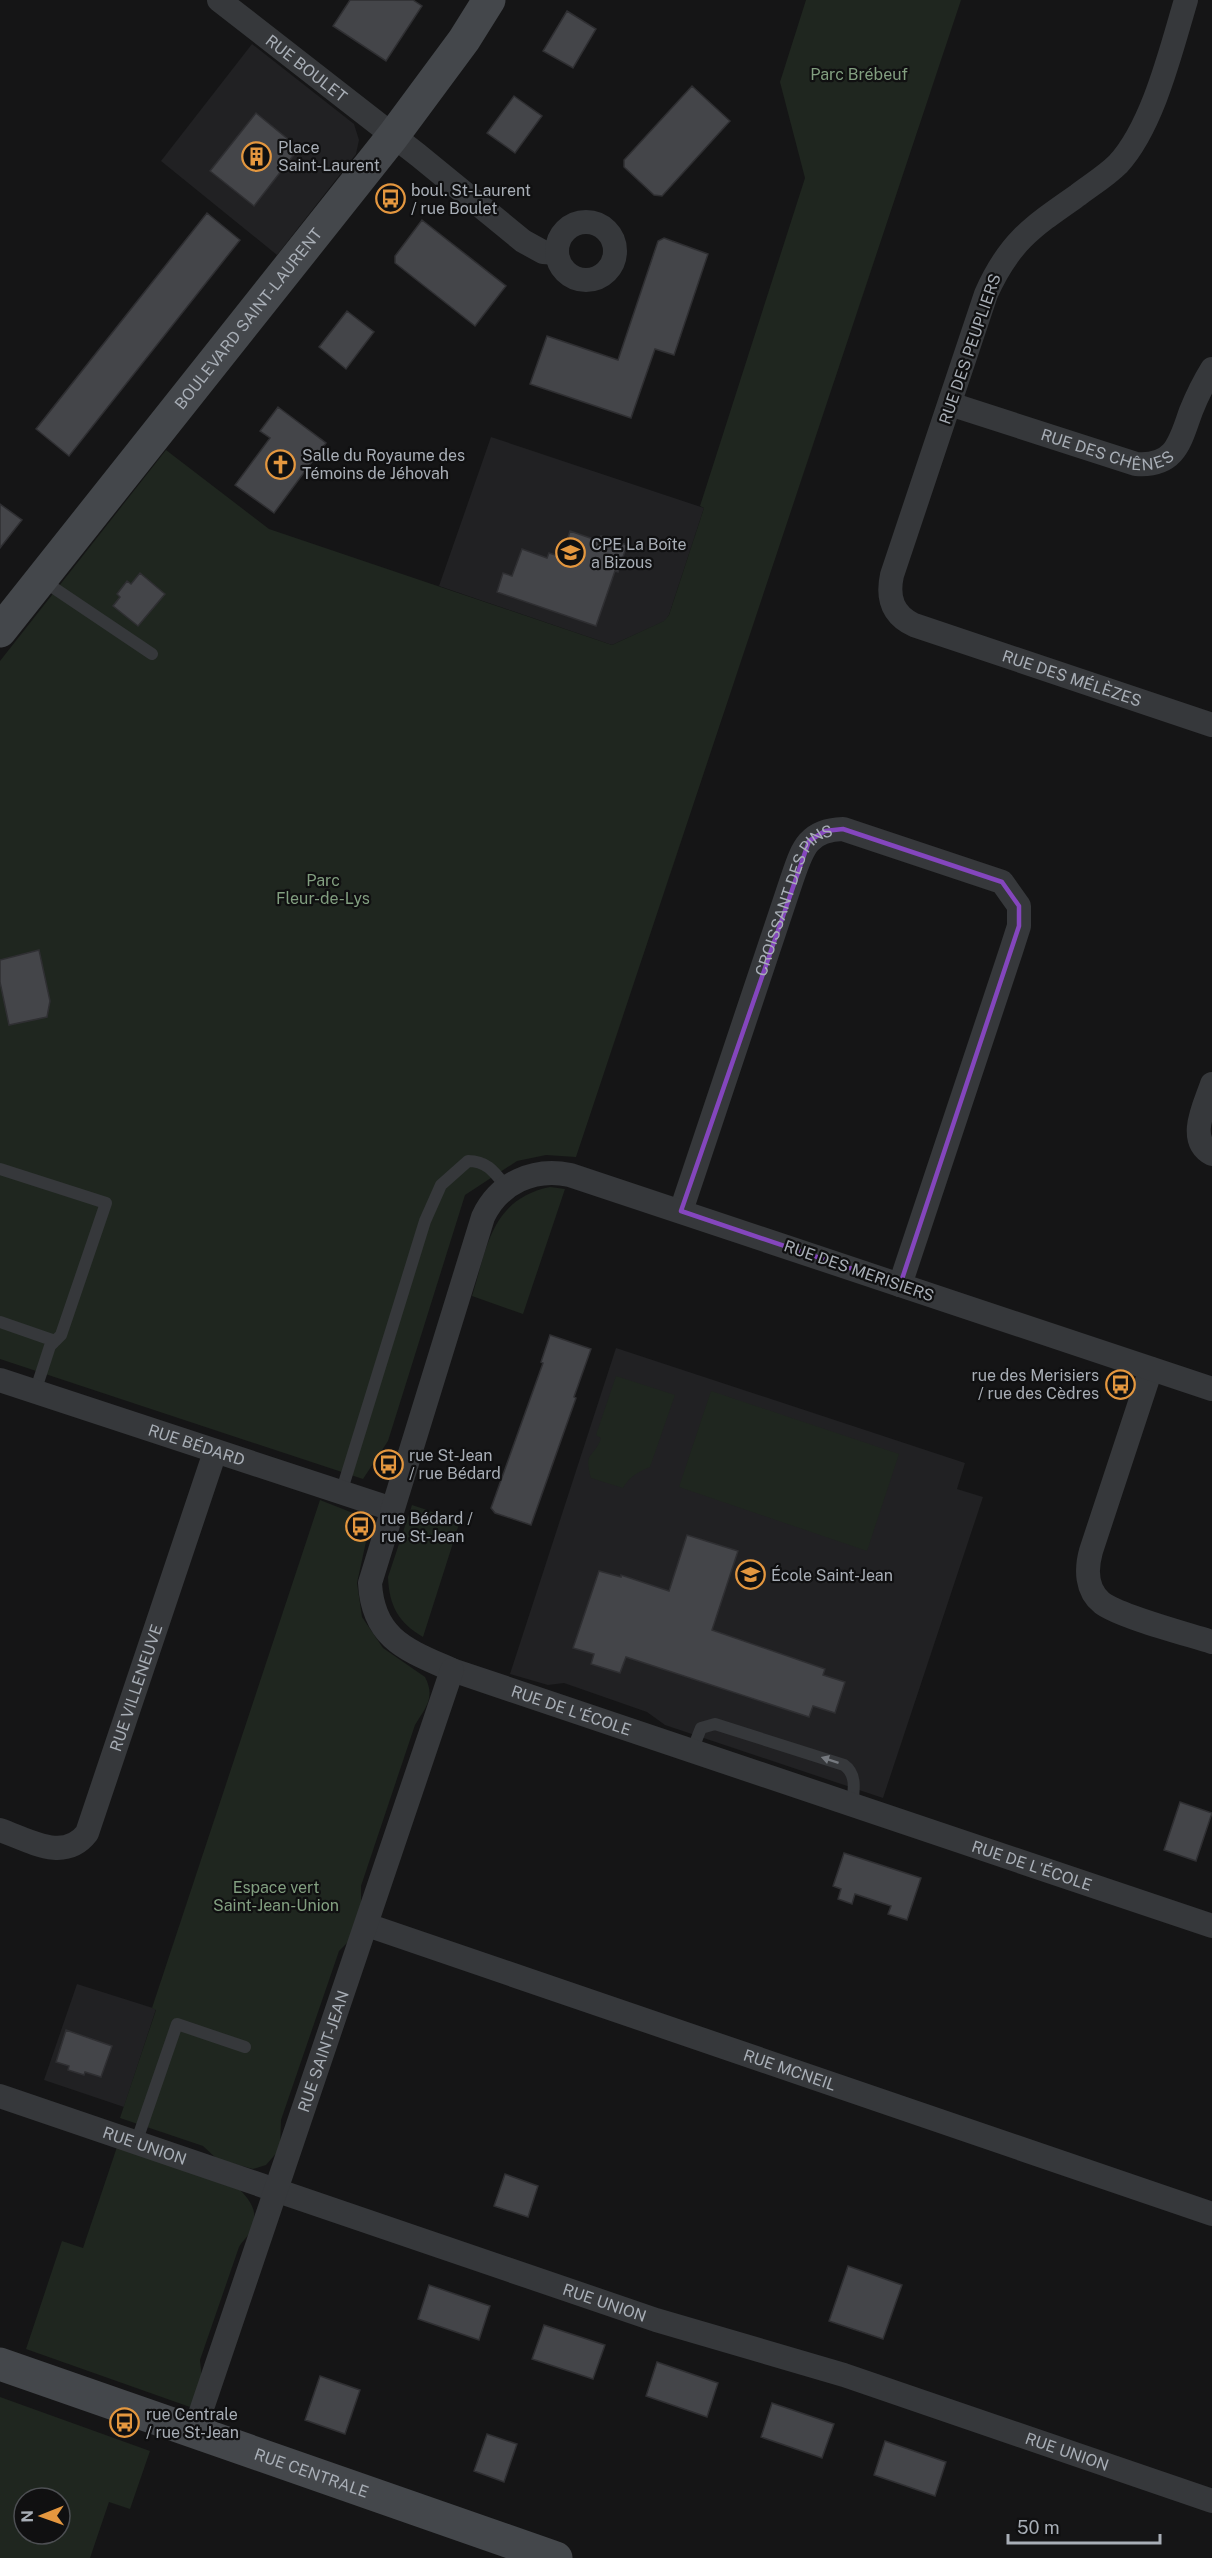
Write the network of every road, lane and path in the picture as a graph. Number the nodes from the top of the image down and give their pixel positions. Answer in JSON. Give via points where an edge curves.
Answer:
{"nodes":[{"id":1,"x":219,"y":0,"type":"edge"},
{"id":2,"x":489,"y":0,"type":"edge"},
{"id":3,"x":1186,"y":0,"type":"edge"},
{"id":4,"x":393,"y":136,"type":"junction"},
{"id":5,"x":557,"y":253,"type":"dead end"},
{"id":6,"x":1212,"y":369,"type":"edge"},
{"id":7,"x":950,"y":404,"type":"junction"},
{"id":8,"x":41,"y":579,"type":"junction"},
{"id":9,"x":932,"y":631,"type":"joint"},
{"id":10,"x":0,"y":632,"type":"edge"},
{"id":11,"x":152,"y":654,"type":"dead end"},
{"id":12,"x":1212,"y":725,"type":"edge"},
{"id":13,"x":1212,"y":1084,"type":"edge"},
{"id":14,"x":1207,"y":1149,"type":"edge"},
{"id":15,"x":0,"y":1169,"type":"edge"},
{"id":16,"x":507,"y":1188,"type":"junction"},
{"id":17,"x":681,"y":1211,"type":"junction"},
{"id":18,"x":900,"y":1285,"type":"junction"},
{"id":19,"x":0,"y":1322,"type":"edge"},
{"id":20,"x":55,"y":1341,"type":"junction"},
{"id":21,"x":1151,"y":1369,"type":"junction"},
{"id":22,"x":0,"y":1380,"type":"edge"},
{"id":23,"x":1212,"y":1389,"type":"edge"},
{"id":24,"x":34,"y":1392,"type":"junction"},
{"id":25,"x":215,"y":1452,"type":"junction"},
{"id":26,"x":341,"y":1493,"type":"junction"},
{"id":27,"x":392,"y":1509,"type":"junction"},
{"id":28,"x":1212,"y":1642,"type":"edge"},
{"id":29,"x":452,"y":1670,"type":"junction"},
{"id":30,"x":692,"y":1751,"type":"junction"},
{"id":31,"x":852,"y":1805,"type":"junction"},
{"id":32,"x":0,"y":1830,"type":"edge"},
{"id":33,"x":367,"y":1925,"type":"junction"},
{"id":34,"x":1212,"y":1926,"type":"edge"},
{"id":35,"x":245,"y":2047,"type":"dead end"},
{"id":36,"x":0,"y":2096,"type":"edge"},
{"id":37,"x":136,"y":2143,"type":"junction"},
{"id":38,"x":277,"y":2190,"type":"junction"},
{"id":39,"x":1212,"y":2214,"type":"edge"},
{"id":40,"x":0,"y":2364,"type":"edge"},
{"id":41,"x":194,"y":2432,"type":"junction"},
{"id":42,"x":1212,"y":2501,"type":"edge"},
{"id":43,"x":556,"y":2558,"type":"edge"}],
"edges":[{"from":1,"to":4,"type":"street","name":"RUE BOULET"},
{"from":2,"to":4,"type":"street","name":"BOULEVARD SAINT-LAURENT"},
{"from":3,"to":7,"type":"street","name":"RUE DES PEUPLIERS","via":[[1138,139],[1111,171],[1036,224],[1006,254],[986,294]]},
{"from":4,"to":5,"type":"street","name":"RUE BOULET","via":[[523,242],[543,252]]},
{"from":4,"to":8,"type":"street","name":"BOULEVARD SAINT-LAURENT"},
{"from":6,"to":7,"type":"street","name":"RUE DES CHÊNES","via":[[1179,445],[1166,459],[1146,465]]},
{"from":7,"to":9,"type":"street","name":"RUE DES PEUPLIERS","via":[[890,590],[892,605],[901,617]]},
{"from":8,"to":10,"type":"street","name":"BOULEVARD SAINT-LAURENT"},
{"from":8,"to":11,"type":"lane"},
{"from":9,"to":12,"type":"street","name":"RUE DES MÉLÈZES"},
{"from":13,"to":14,"type":"street","via":[[1198,1126]]},
{"from":15,"to":20,"type":"lane","via":[[106,1203],[61,1335]]},
{"from":16,"to":17,"type":"street","name":"RUE DES MERISIERS","via":[[528,1176],[559,1173]]},
{"from":16,"to":26,"type":"lane","via":[[486,1164],[468,1161],[441,1185],[416,1251]]},
{"from":16,"to":27,"type":"street","name":"RUE DE L'ÉCOLE","via":[[495,1197],[483,1217]]},
{"from":17,"to":18,"type":"street","name":"RUE DES MERISIERS"},
{"from":17,"to":18,"type":"street","name":"CROISSANT DES PINS","via":[[802,850],[809,841],[825,831],[843,829],[962,868],[1002,882],[1014,896],[1021,917]]},
{"from":18,"to":21,"type":"street","name":"RUE DES MERISIERS"},
{"from":19,"to":20,"type":"lane"},
{"from":20,"to":24,"type":"lane"},
{"from":21,"to":23,"type":"street","name":"RUE DES MERISIERS"},
{"from":21,"to":28,"type":"street","via":[[1091,1551],[1089,1582],[1102,1603],[1118,1611]]},
{"from":22,"to":24,"type":"street","name":"RUE BÉDARD"},
{"from":24,"to":25,"type":"street","name":"RUE BÉDARD"},
{"from":25,"to":26,"type":"street","name":"RUE BÉDARD"},
{"from":25,"to":32,"type":"street","name":"RUE VILLENEUVE","via":[[87,1833],[79,1843],[62,1849]]},
{"from":26,"to":27,"type":"street","name":"RUE BÉDARD"},
{"from":27,"to":29,"type":"street","name":"RUE DE L'ÉCOLE","via":[[370,1583],[374,1609],[395,1642]]},
{"from":29,"to":30,"type":"street","name":"RUE DE L'ÉCOLE"},
{"from":29,"to":33,"type":"street","name":"RUE SAINT-JEAN"},
{"from":30,"to":31,"type":"street","name":"RUE DE L'ÉCOLE"},
{"from":31,"to":30,"type":"lane","one_way":true,"via":[[853,1776],[844,1765],[716,1724],[701,1728]]},
{"from":31,"to":34,"type":"street","name":"RUE DE L'ÉCOLE"},
{"from":33,"to":38,"type":"street","name":"RUE SAINT-JEAN"},
{"from":33,"to":39,"type":"street","name":"RUE MCNEIL"},
{"from":35,"to":37,"type":"lane","via":[[177,2024]]},
{"from":36,"to":37,"type":"street","name":"RUE UNION"},
{"from":37,"to":38,"type":"street","name":"RUE UNION"},
{"from":38,"to":41,"type":"street","name":"RUE SAINT-JEAN"},
{"from":38,"to":42,"type":"street","name":"RUE UNION","via":[[656,2320],[844,2375]]},
{"from":40,"to":41,"type":"street","name":"RUE CENTRALE"},
{"from":41,"to":43,"type":"street","name":"RUE CENTRALE"}]}
